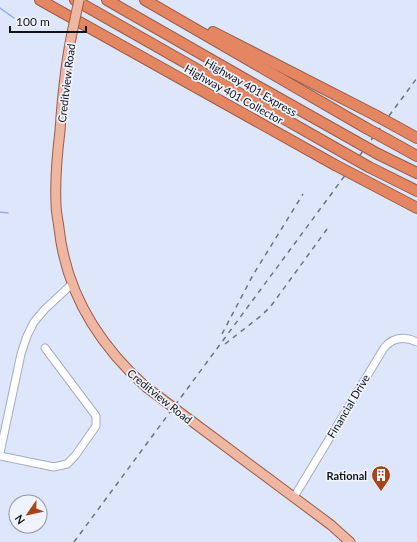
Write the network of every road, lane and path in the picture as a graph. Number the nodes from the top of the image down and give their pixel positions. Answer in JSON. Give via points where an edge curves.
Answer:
{"nodes":[{"id":1,"x":40,"y":0,"type":"edge"},
{"id":2,"x":76,"y":0,"type":"edge"},
{"id":3,"x":79,"y":0,"type":"edge"},
{"id":4,"x":107,"y":0,"type":"edge"},
{"id":5,"x":145,"y":0,"type":"edge"},
{"id":6,"x":150,"y":0,"type":"edge"},
{"id":7,"x":417,"y":138,"type":"edge"},
{"id":8,"x":417,"y":156,"type":"edge"},
{"id":9,"x":417,"y":173,"type":"edge"},
{"id":10,"x":417,"y":191,"type":"edge"},
{"id":11,"x":417,"y":208,"type":"edge"},
{"id":12,"x":72,"y":284,"type":"junction"},
{"id":13,"x":417,"y":342,"type":"edge"},
{"id":14,"x":45,"y":348,"type":"dead end"},
{"id":15,"x":0,"y":453,"type":"edge"},
{"id":16,"x":0,"y":456,"type":"edge"},
{"id":17,"x":294,"y":497,"type":"junction"},
{"id":18,"x":350,"y":542,"type":"edge"}],
"edges":[{"from":1,"to":11,"type":"highway","name":"Highway 401 Collector","bridge":true},
{"from":2,"to":10,"type":"highway","name":"Highway 401 Express","bridge":true,"via":[[369,167]]},
{"from":3,"to":12,"type":"main road","name":"Creditview Road","bridge":true,"via":[[71,38],[62,109],[56,205],[62,254]]},
{"from":4,"to":9,"type":"highway","name":"Highway 401 Express","bridge":true,"via":[[252,84]]},
{"from":5,"to":8,"type":"highway","bridge":true},
{"from":6,"to":7,"type":"highway","bridge":true},
{"from":12,"to":15,"type":"street","via":[[45,309],[27,336]]},
{"from":12,"to":17,"type":"main road","name":"Creditview Road","via":[[98,335],[127,370],[146,387]]},
{"from":13,"to":17,"type":"street","name":"Financial Drive","via":[[399,338],[384,348]]},
{"from":14,"to":16,"type":"street","via":[[96,416],[96,426],[75,456],[66,464],[54,467]]},
{"from":17,"to":18,"type":"main road","name":"Creditview Road"}]}
